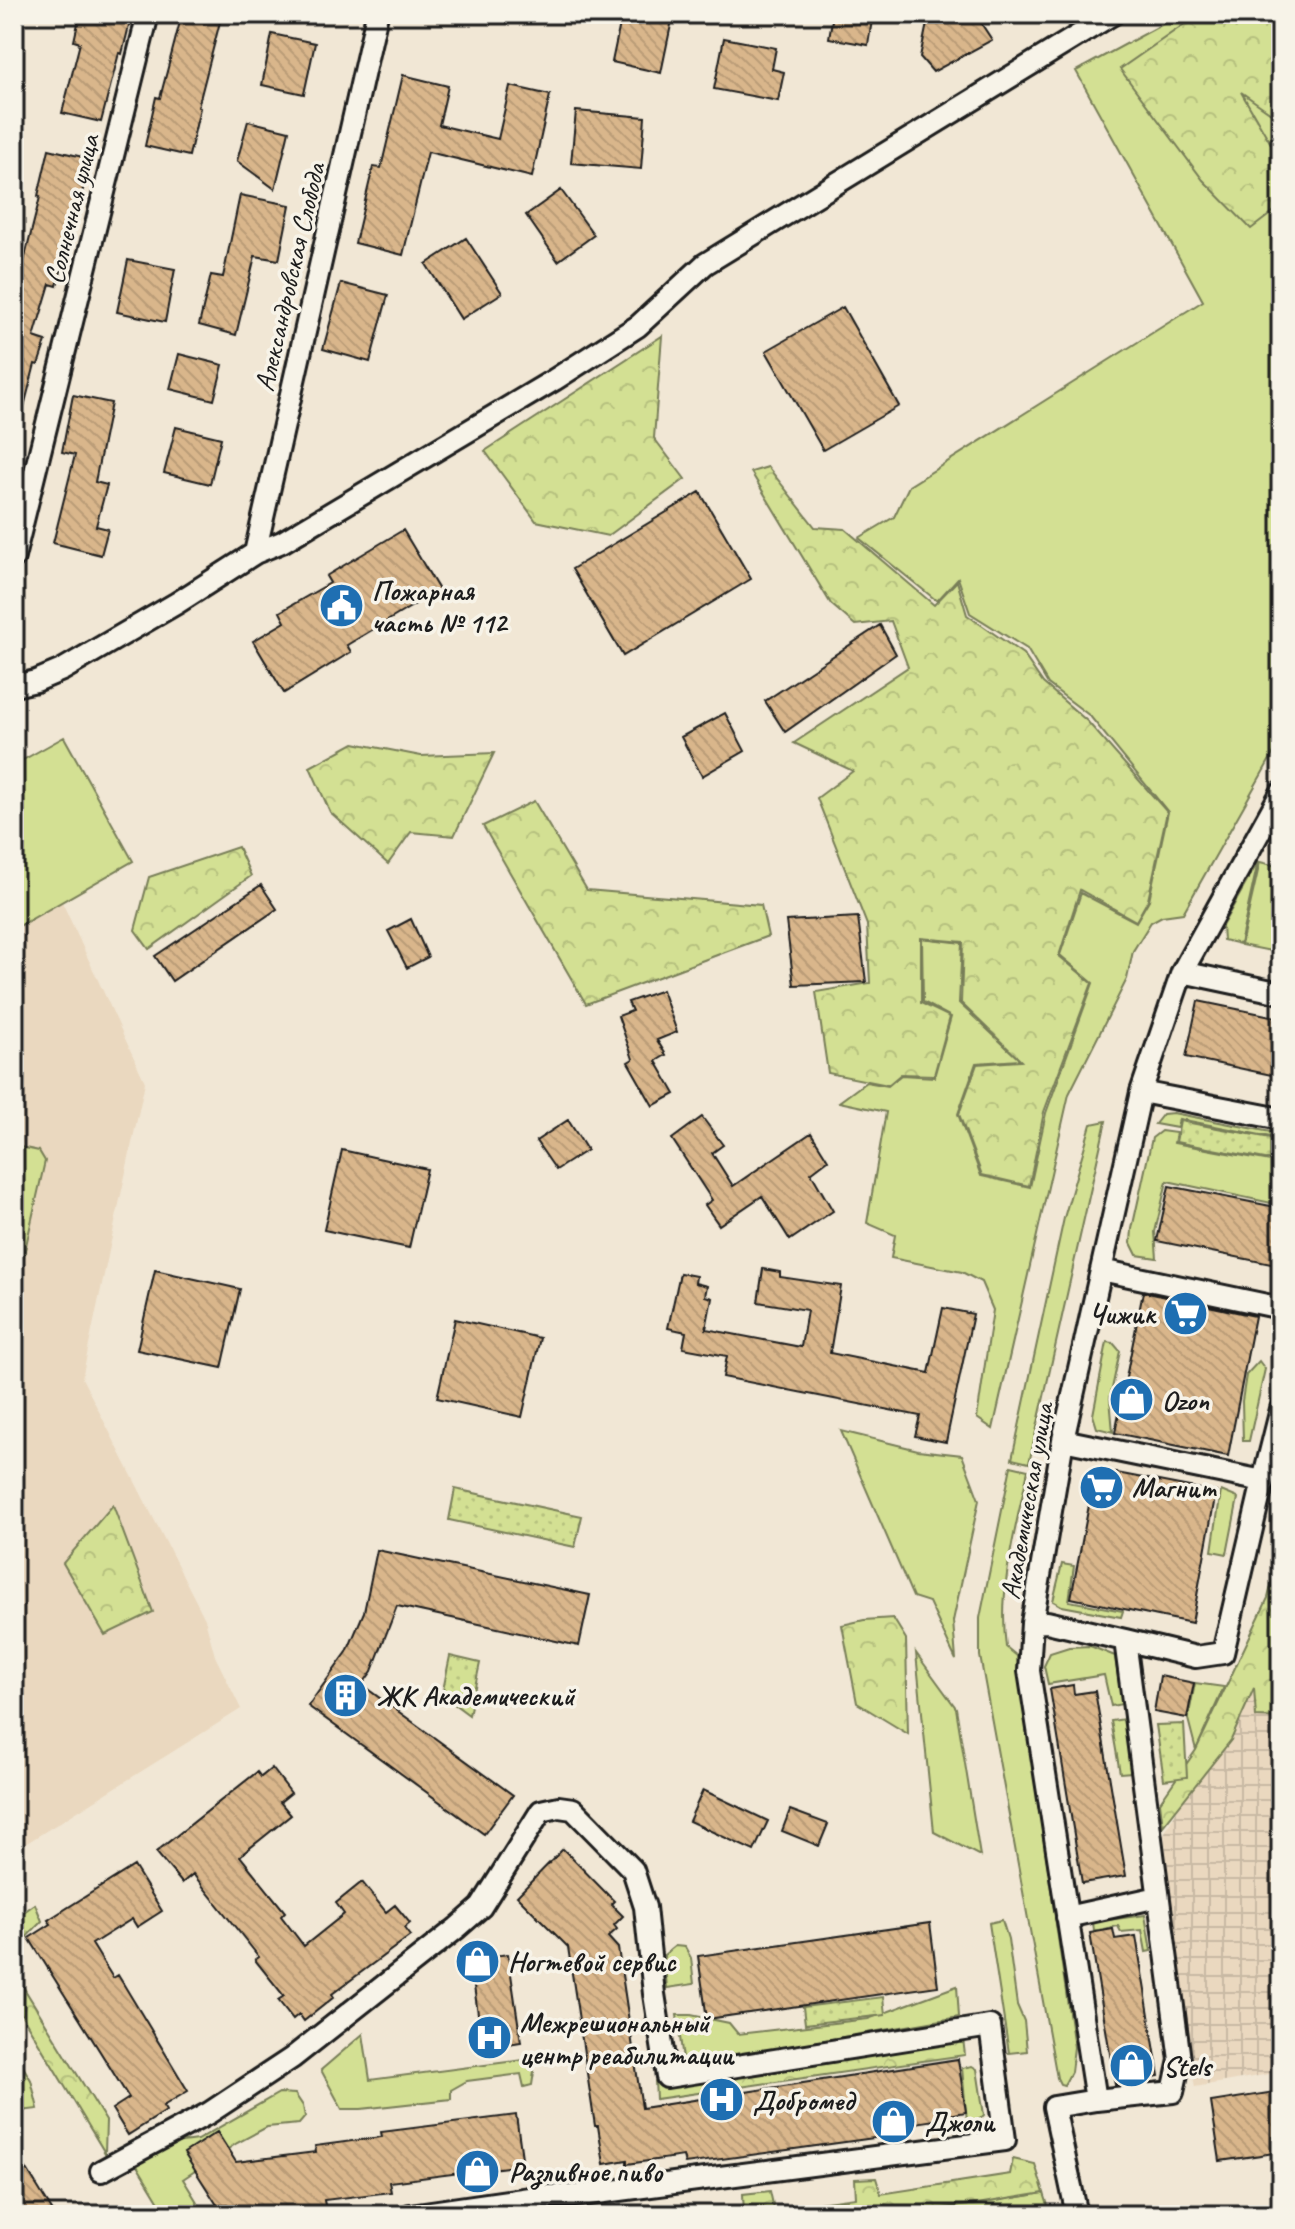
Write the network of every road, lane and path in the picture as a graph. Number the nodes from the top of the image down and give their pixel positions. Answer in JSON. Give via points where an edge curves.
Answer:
{"nodes":[{"id":1,"x":148,"y":14,"type":"edge"},
{"id":2,"x":377,"y":14,"type":"edge"},
{"id":3,"x":1113,"y":14,"type":"edge"},
{"id":4,"x":255,"y":553,"type":"junction"},
{"id":5,"x":14,"y":557,"type":"edge"},
{"id":6,"x":14,"y":686,"type":"edge"},
{"id":7,"x":1281,"y":793,"type":"edge"},
{"id":8,"x":1182,"y":972,"type":"junction"},
{"id":9,"x":1281,"y":993,"type":"edge"},
{"id":10,"x":1141,"y":1092,"type":"junction"},
{"id":11,"x":1281,"y":1119,"type":"edge"},
{"id":12,"x":1101,"y":1270,"type":"junction"},
{"id":13,"x":1281,"y":1308,"type":"edge"},
{"id":14,"x":1281,"y":1409,"type":"edge"},
{"id":15,"x":1063,"y":1440,"type":"junction"},
{"id":16,"x":1263,"y":1481,"type":"junction"},
{"id":17,"x":1032,"y":1623,"type":"junction"},
{"id":18,"x":1125,"y":1640,"type":"junction"},
{"id":19,"x":1158,"y":1897,"type":"junction"},
{"id":20,"x":1067,"y":1917,"type":"junction"},
{"id":21,"x":1096,"y":2100,"type":"junction"},
{"id":22,"x":101,"y":2171,"type":"dead end"},
{"id":23,"x":410,"y":2215,"type":"edge"},
{"id":24,"x":1077,"y":2215,"type":"edge"}],
"edges":[{"from":1,"to":5,"type":"street","name":"Солнечная улица"},
{"from":2,"to":4,"type":"street","name":"Александровская Слобода"},
{"from":3,"to":4,"type":"street","via":[[705,264],[638,326],[554,380],[282,542]]},
{"from":4,"to":6,"type":"street","via":[[62,670]]},
{"from":7,"to":8,"type":"street","name":"Академическая улица"},
{"from":8,"to":9,"type":"street"},
{"from":8,"to":10,"type":"street","name":"Академическая улица"},
{"from":10,"to":11,"type":"street"},
{"from":10,"to":12,"type":"street","name":"Академическая улица"},
{"from":12,"to":13,"type":"street"},
{"from":12,"to":15,"type":"street","name":"Академическая улица"},
{"from":14,"to":16,"type":"street"},
{"from":15,"to":16,"type":"street"},
{"from":15,"to":17,"type":"street","name":"Академическая улица"},
{"from":16,"to":18,"type":"street","via":[[1223,1653],[1196,1657]]},
{"from":17,"to":18,"type":"street"},
{"from":17,"to":20,"type":"street","name":"Академическая улица","via":[[1029,1671]]},
{"from":18,"to":19,"type":"street"},
{"from":19,"to":20,"type":"street"},
{"from":19,"to":21,"type":"street","via":[[1180,2060],[1173,2092]]},
{"from":20,"to":21,"type":"street","name":"Академическая улица"},
{"from":21,"to":24,"type":"street","via":[[1054,2107]]},
{"from":22,"to":23,"type":"street","via":[[209,2113],[292,2058],[445,1937],[481,1907],[541,1811],[559,1807],[573,1809],[633,1870],[645,1907],[667,2077],[990,2026],[1005,2140]]}]}
